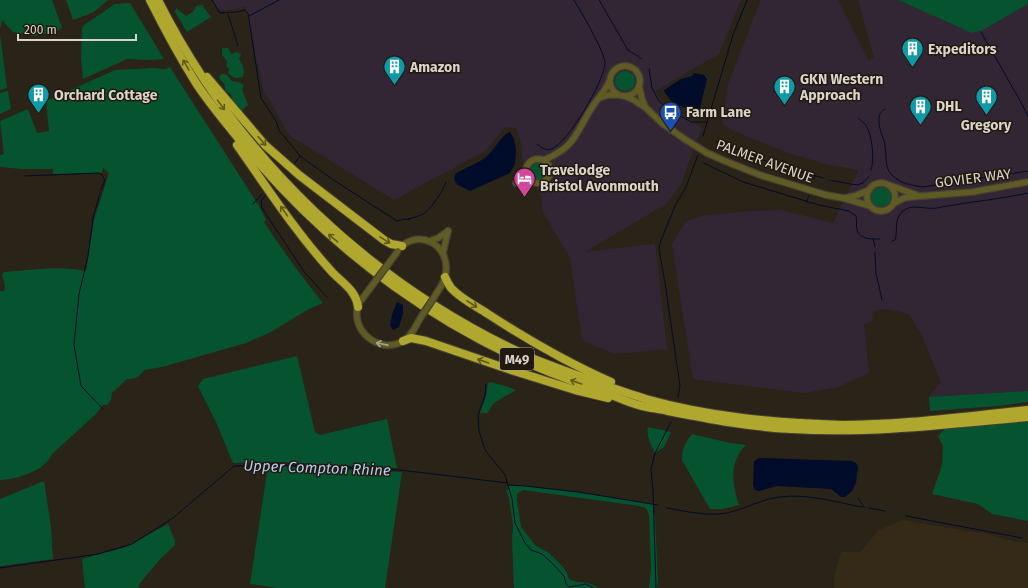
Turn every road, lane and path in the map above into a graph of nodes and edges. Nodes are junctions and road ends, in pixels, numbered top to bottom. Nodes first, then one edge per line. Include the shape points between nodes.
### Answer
1 (150, 0) edge
2 (158, 0) edge
3 (191, 58) junction
4 (609, 82) junction
5 (197, 84) junction
6 (639, 85) junction
7 (622, 96) junction
8 (599, 98) junction
9 (646, 108) junction
10 (560, 152) junction
11 (544, 160) junction
12 (550, 169) junction
13 (526, 172) junction
14 (532, 181) junction
15 (1028, 182) edge
16 (889, 185) junction
17 (869, 190) junction
18 (922, 196) junction
19 (843, 198) junction
20 (894, 203) junction
21 (870, 206) junction
22 (430, 241) junction
23 (400, 249) junction
24 (443, 253) junction
25 (445, 277) junction
26 (358, 307) junction
27 (403, 341) junction
28 (663, 404) junction
29 (641, 406) junction
30 (1028, 410) edge
31 (1028, 417) edge

5 -> 1 highway, M49
2 - 3 highway, M49
3 -> 23 highway, M49 via 265,144 384,240
3 -> 28 highway, M49 via 210,90 258,152 289,187 374,265 420,297 504,345 544,363
4 - 6 street via 614,70 625,65 638,73
4 - 7 street via 612,90
4 - 8 street
26 -> 5 highway, M49 via 354,294 297,230 207,103
29 -> 5 highway, M49 via 542,370 500,351 456,327 371,270 326,233 286,194 253,157
6 - 7 street via 634,93
6 - 9 street
7 - 8 street via 608,95
7 - 9 street, PALMER AVENUE
8 - 10 street via 574,139
9 - 19 street, PALMER AVENUE via 675,133 724,161 760,175
10 - 11 street
10 - 12 street
11 - 12 street
11 - 13 street via 531,161
12 - 14 street via 545,180 538,183
13 - 14 street
13 - 14 street via 516,183
15 - 18 street, GOVIER WAY via 972,192
16 - 17 street via 879,183
16 - 18 street, GOVIER WAY
16 - 20 street via 894,191
17 - 19 street, PALMER AVENUE
17 - 21 street via 867,198
18 - 20 street, GOVIER WAY via 904,198
19 - 21 street, PALMER AVENUE
20 - 21 street via 883,211
22 - 23 street via 415,240
22 - 24 street
22 - 24 street via 448,231
23 - 26 street, bridge
24 - 25 street via 447,266
25 - 27 street, bridge via 422,317
25 -> 28 highway, M49 via 451,288 462,297 536,344 577,367
27 -> 26 street via 383,345 367,337 359,325
29 -> 27 highway, M49 via 575,390 426,341 411,338
28 - 30 highway, M49 via 744,418 842,425
29 - 31 highway, M49 via 715,420 791,429 840,431 896,429

